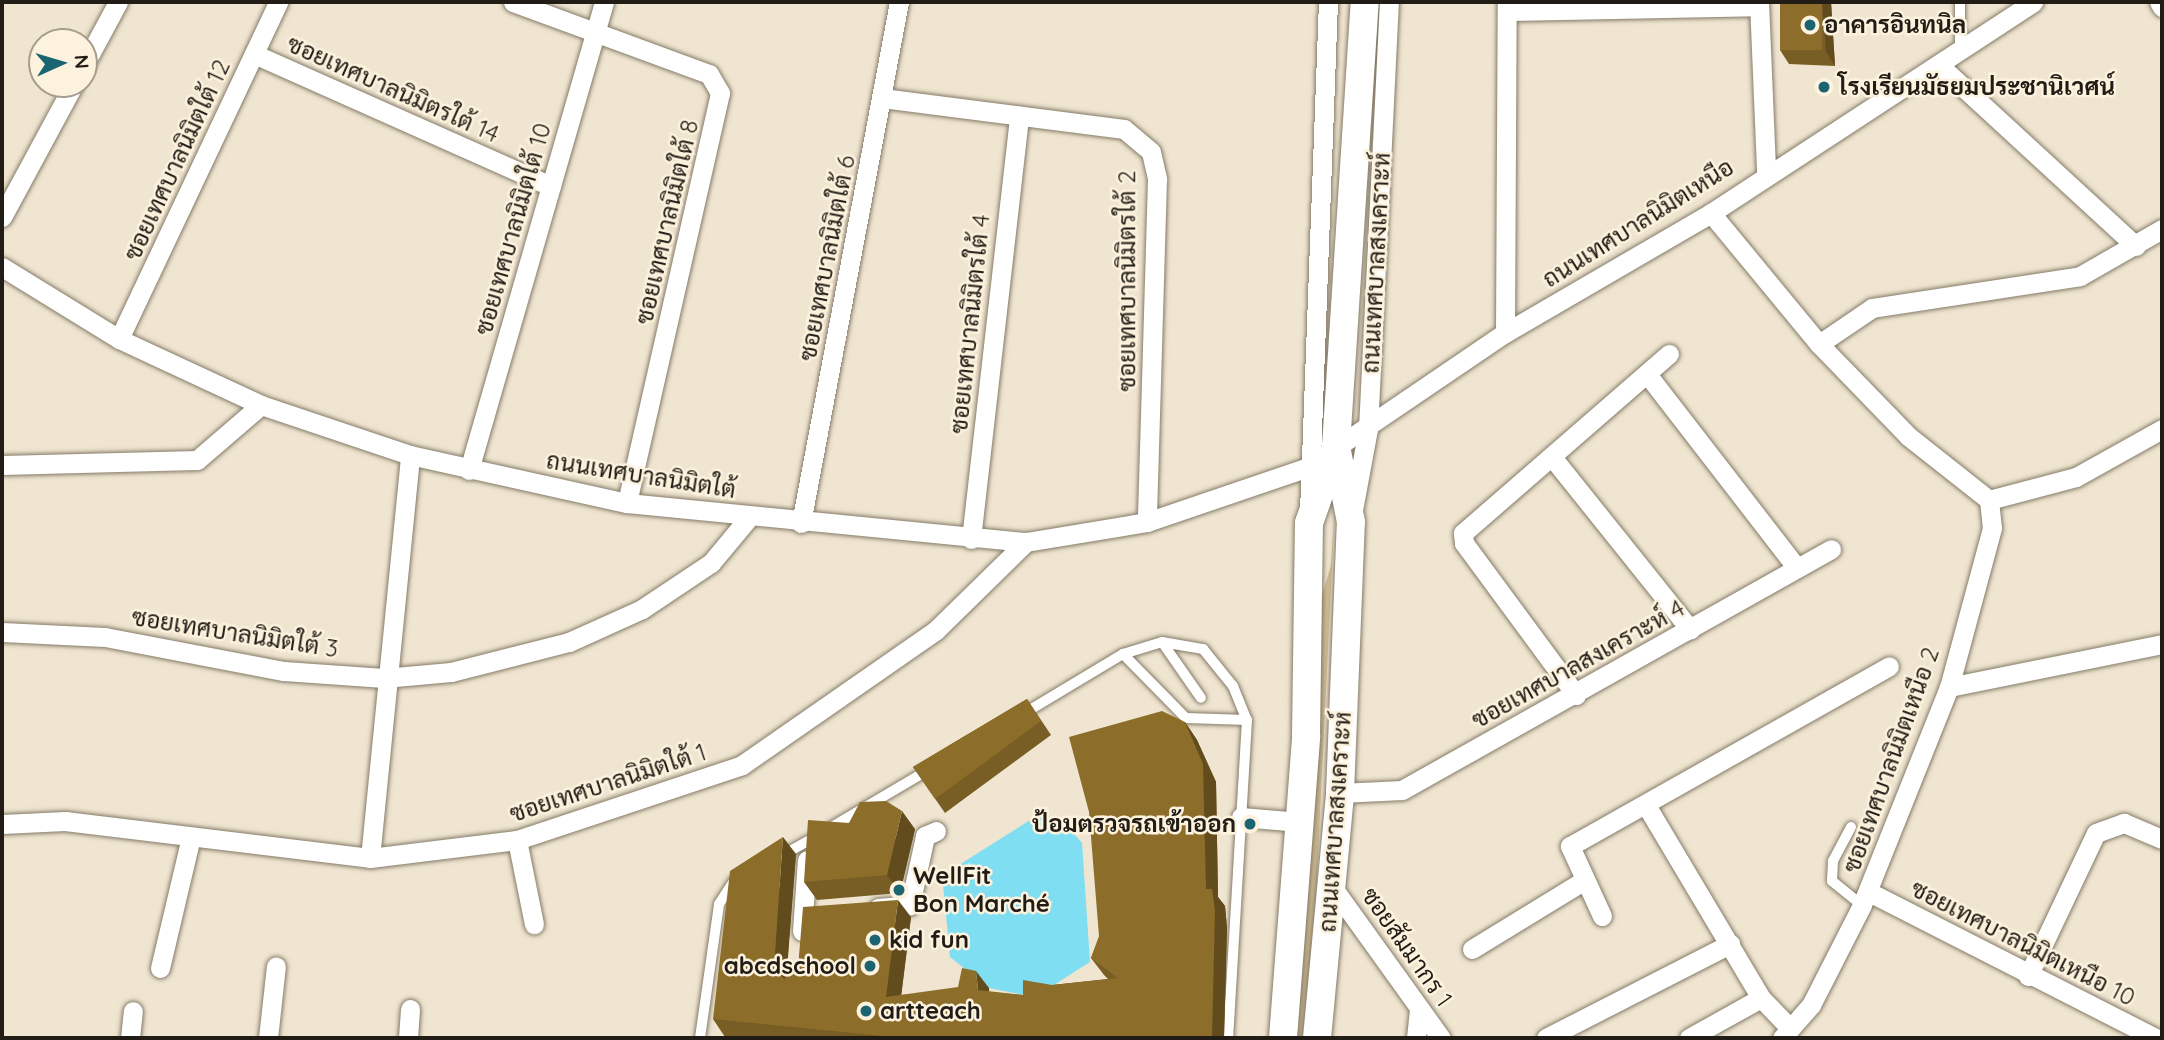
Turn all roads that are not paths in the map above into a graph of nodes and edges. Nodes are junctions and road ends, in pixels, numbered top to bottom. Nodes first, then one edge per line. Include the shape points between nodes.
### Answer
1 (118, 2) edge
2 (278, 2) edge
3 (513, 2) edge
4 (604, 2) edge
5 (899, 2) edge
6 (1328, 2) edge
7 (1366, 2) edge
8 (1389, 2) edge
9 (1960, 2) edge
10 (2033, 2) edge
11 (2159, 2) edge
12 (1759, 4) edge
13 (1507, 6) edge
14 (2162, 7) edge
15 (596, 32) junction
16 (98, 39) edge
17 (1961, 52) junction
18 (254, 54) junction
19 (1940, 66) junction
20 (66, 98) edge
21 (882, 98) junction
22 (1019, 116) junction
23 (1766, 172) junction
24 (551, 186) junction
25 (1711, 213) junction
26 (2, 217) edge
27 (2162, 229) edge
28 (2136, 246) junction
29 (2, 267) edge
30 (1505, 332) junction
31 (119, 339) junction
32 (1819, 344) junction
33 (1669, 354) dead end
34 (1647, 374) junction
35 (261, 405) junction
36 (1368, 429) junction
37 (2162, 429) edge
38 (1336, 446) junction
39 (410, 455) junction
40 (1552, 457) junction
41 (2, 465) edge
42 (1306, 468) junction
43 (469, 470) junction
44 (1990, 500) junction
45 (627, 503) junction
46 (750, 516) junction
47 (1147, 522) junction
48 (1351, 522) junction
49 (801, 523) junction
50 (1309, 523) junction
51 (971, 539) junction
52 (1026, 542) junction
53 (1831, 549) dead end
54 (1797, 568) junction
55 (1690, 629) junction
56 (2, 632) edge
57 (1162, 642) junction
58 (2162, 644) edge
59 (1123, 654) junction
60 (1889, 666) dead end
61 (384, 678) junction
62 (1949, 687) junction
63 (1576, 695) junction
64 (1201, 698) dead end
65 (1247, 720) junction
66 (1006, 723) edge
67 (937, 765) edge
68 (1340, 793) junction
69 (1646, 805) junction
70 (1241, 817) junction
71 (1300, 822) junction
72 (2, 824) edge
73 (1851, 827) dead end
74 (936, 831) dead end
75 (191, 837) junction
76 (2162, 839) edge
77 (517, 840) junction
78 (809, 841) junction
79 (370, 858) junction
80 (764, 865) edge
81 (742, 877) edge
82 (1583, 881) junction
83 (1331, 885) junction
84 (1865, 898) junction
85 (854, 912) edge
86 (1602, 916) dead end
87 (534, 924) dead end
88 (1730, 944) junction
89 (801, 948) edge
90 (1472, 949) dead end
91 (276, 966) dead end
92 (160, 968) dead end
93 (2028, 976) junction
94 (1761, 998) junction
95 (1419, 1008) junction
96 (410, 1009) dead end
97 (133, 1011) dead end
98 (1784, 1032) edge
99 (130, 1038) edge
100 (268, 1038) edge
101 (408, 1038) edge
102 (700, 1038) edge
103 (1228, 1038) edge
104 (1283, 1038) edge
105 (1317, 1038) edge
106 (1416, 1038) edge
107 (1441, 1038) edge
108 (1546, 1038) edge
109 (1689, 1038) edge
110 (2156, 1038) edge

1 - 16 street
2 - 18 street, ซอยเทศบาลนิมิตใต้ 12
3 - 15 street, ซอยเทศบาลนิมิตใต้ 8
4 - 15 street, ซอยเทศบาลนิมิตใต้ 10
5 - 21 street, ซอยเทศบาลนิมิตใต้ 6
6 - 42 street, ถนนเทศบาลสงเคราะห์
7 - 38 street, ถนนเทศบาลสงเคราะห์
8 - 36 street, ถนนเทศบาลสงเคราะห์
9 - 17 lane
10 - 17 street, ถนนเทศบาลนิมิตเหนือ
11 - 14 street
12 - 13 street
12 - 23 street
13 - 30 street
15 - 24 street, ซอยเทศบาลนิมิตใต้ 10
15 - 45 street, ซอยเทศบาลนิมิตใต้ 8 via 709,74 720,93
17 - 19 street, ถนนเทศบาลนิมิตเหนือ
18 - 24 street, ซอยเทศบาลนิมิตรใต้ 14
18 - 31 street, ซอยเทศบาลนิมิตใต้ 12
19 - 23 street, ถนนเทศบาลนิมิตเหนือ
19 - 28 street
20 - 26 street
21 - 22 street, ซอยเทศบาลนิมิตรใต้ 2
21 - 49 street, ซอยเทศบาลนิมิตใต้ 6
22 - 47 street, ซอยเทศบาลนิมิตรใต้ 2 via 1125,129 1151,152 1157,180
22 - 51 street, ซอยเทศบาลนิมิตรใต้ 4
23 - 25 street, ถนนเทศบาลนิมิตเหนือ
24 - 43 street, ซอยเทศบาลนิมิตใต้ 10
25 - 30 street, ถนนเทศบาลนิมิตเหนือ
25 - 32 street
27 - 28 street
28 - 32 street via 2101,268 2050,283 1872,308
29 - 31 street, ถนนเทศบาลนิมิตใต้
30 - 36 street, ถนนเทศบาลนิมิตเหนือ
31 - 35 street, ถนนเทศบาลนิมิตใต้
32 - 44 street via 1908,436
33 - 34 street
34 - 40 street
34 - 54 street
35 - 39 street, ถนนเทศบาลนิมิตใต้
35 - 41 street via 197,460
36 - 38 street, ถนนเทศบาลนิมิตเหนือ
36 - 48 street, ถนนเทศบาลสงเคราะห์
37 - 44 street via 2076,477
38 - 42 street, ถนนเทศบาลนิมิตเหนือ
38 - 48 street, ถนนเทศบาลสงเคราะห์
38 - 50 street, ถนนเทศบาลสงเคราะห์
39 - 43 street, ถนนเทศบาลนิมิตใต้
39 - 61 street
40 - 55 street
40 - 63 street via 1463,537
42 - 47 street, ถนนเทศบาลนิมิตใต้
42 - 50 street, ถนนเทศบาลสงเคราะห์
43 - 45 street, ถนนเทศบาลนิมิตใต้
44 - 62 street, ซอยเทศบาลนิมิตเหนือ 2 via 1992,528
45 - 46 street, ถนนเทศบาลนิมิตใต้
46 - 49 street, ถนนเทศบาลนิมิตใต้
46 - 61 street, ซอยเทศบาลนิมิตใต้ 3 via 711,563 642,609 582,637 451,672
47 - 52 street, ถนนเทศบาลนิมิตใต้
48 - 68 street, ถนนเทศบาลสงเคราะห์
49 - 51 street, ถนนเทศบาลนิมิตใต้
50 - 71 street, ถนนเทศบาลสงเคราะห์
51 - 52 street, ถนนเทศบาลนิมิตใต้
52 - 77 street, ซอยเทศบาลนิมิตใต้ 1 via 936,630 742,765
53 - 54 street, ซอยเทศบาลสงเคราะห์ 4
54 - 55 street, ซอยเทศบาลสงเคราะห์ 4
55 - 63 street, ซอยเทศบาลสงเคราะห์ 4
56 - 61 street, ซอยเทศบาลนิมิตใต้ 3 via 106,637 284,671
57 - 59 lane
57 - 64 lane
57 - 65 lane via 1188,642 1216,660
58 - 62 street
59 - 65 lane via 1186,718
59 - 66 lane
60 - 69 street
61 - 79 street
62 - 84 street, ซอยเทศบาลนิมิตเหนือ 2
63 - 68 street, ซอยเทศบาลสงเคราะห์ 4 via 1402,790
65 - 70 lane
67 - 78 lane
68 - 83 street, ถนนเทศบาลสงเคราะห์
69 - 82 street via 1570,846
69 - 88 street
70 - 71 street
70 - 103 lane
71 - 104 street, ถนนเทศบาลสงเคราะห์
72 - 75 street, ซอยเทศบาลนิมิตใต้ 1 via 65,821
73 - 84 lane via 1833,861 1832,881
74 - 85 street via 925,836 910,905
75 - 79 street, ซอยเทศบาลนิมิตใต้ 1
75 - 92 street
76 - 93 street via 2124,823 2096,833
77 - 79 street, ซอยเทศบาลนิมิตใต้ 1
77 - 87 street
78 - 80 lane
78 - 89 street via 813,914
81 - 102 lane via 719,904
82 - 86 street
82 - 90 street
83 - 95 street, ซอยสัมมากร 1
83 - 105 street, ถนนเทศบาลสงเคราะห์
84 - 93 street, ซอยเทศบาลนิมิตเหนือ 10
84 - 98 street, ซอยเทศบาลนิมิตเหนือ 2 via 1811,1005
88 - 94 street
88 - 108 street
91 - 100 street
93 - 110 street, ซอยเทศบาลนิมิตเหนือ 10
94 - 98 street
94 - 109 street
95 - 106 street
95 - 107 street, ซอยสัมมากร 1
96 - 101 street
97 - 99 street

